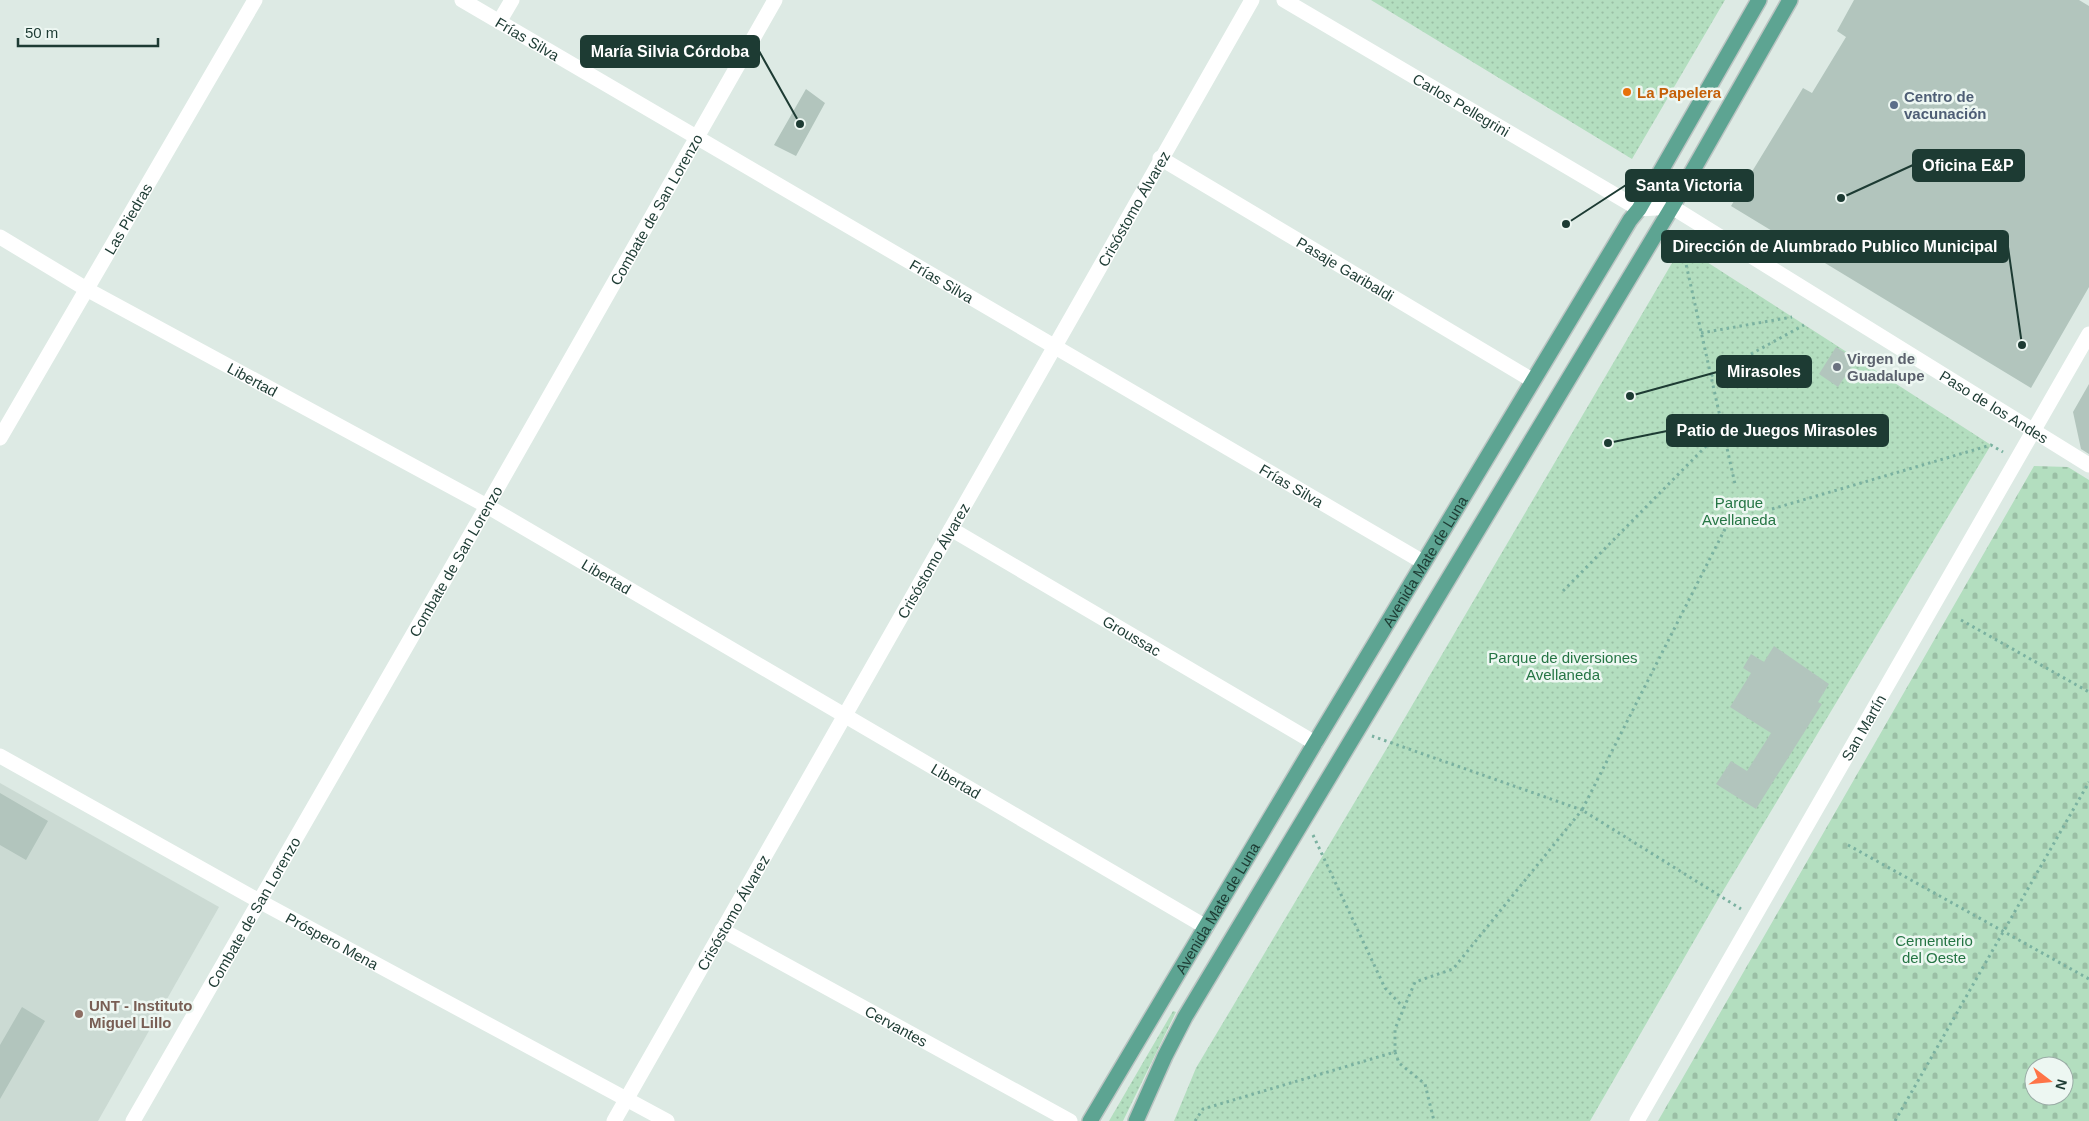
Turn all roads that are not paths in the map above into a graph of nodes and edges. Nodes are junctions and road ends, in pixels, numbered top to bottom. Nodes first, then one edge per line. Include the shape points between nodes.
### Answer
1 (255, 0) edge
2 (462, 0) edge
3 (512, 0) edge
4 (775, 0) edge
5 (1252, 0) edge
6 (1284, 0) edge
7 (1759, 0) edge
8 (1790, 0) edge
9 (499, 22) junction
10 (697, 138) junction
11 (1160, 158) junction
12 (1672, 207) junction
13 (1639, 209) junction
14 (0, 237) edge
15 (88, 290) junction
16 (2089, 334) edge
17 (1053, 347) junction
18 (1532, 380) junction
19 (2032, 431) junction
20 (0, 438) edge
21 (2089, 465) edge
22 (487, 506) junction
23 (951, 529) junction
24 (1423, 562) junction
25 (846, 716) junction
26 (1315, 742) junction
27 (0, 756) edge
28 (259, 901) junction
29 (1206, 927) junction
30 (722, 930) junction
31 (626, 1100) junction
32 (133, 1121) edge
33 (614, 1121) edge
34 (667, 1121) edge
35 (1070, 1121) edge
36 (1090, 1121) edge
37 (1136, 1121) edge
38 (1636, 1121) edge

1 - 15 street, Las Piedras
2 - 9 street, Frías Silva
3 - 9 street
4 - 10 street, Combate de San Lorenzo
5 - 11 street, Crisóstomo Álvarez
6 - 13 street, Carlos Pellegrini
7 - 13 main road, Avenida Mate de Luna
8 - 12 main road, Avenida Mate de Luna
9 - 10 street, Frías Silva
10 - 17 street, Frías Silva
10 - 22 street, Combate de San Lorenzo
11 - 17 street, Crisóstomo Álvarez
11 - 18 street, Pasaje Garibaldi
12 - 13 street
12 - 19 street, Paso de los Andes
12 - 37 main road, Avenida Mate de Luna via 1185,1017
13 - 18 main road, Avenida Mate de Luna
14 - 15 street, Libertad
15 - 20 street, Las Piedras
15 - 22 street, Libertad
16 - 19 street, San Martín
17 - 23 street, Crisóstomo Álvarez
17 - 24 street, Frías Silva
18 - 24 main road, Avenida Mate de Luna
19 - 21 street, Paso de los Andes
19 - 38 street, San Martín
22 - 25 street, Libertad
22 - 28 street, Combate de San Lorenzo
23 - 25 street, Crisóstomo Álvarez
23 - 26 street, Groussac
24 - 26 main road, Avenida Mate de Luna
25 - 29 street, Libertad
25 - 30 street, Crisóstomo Álvarez
26 - 29 main road, Avenida Mate de Luna
27 - 28 street, Próspero Mena
28 - 31 street, Próspero Mena
28 - 32 street, Combate de San Lorenzo
29 - 36 main road, Avenida Mate de Luna
30 - 31 street, Crisóstomo Álvarez
30 - 35 street, Cervantes
31 - 33 street, Crisóstomo Álvarez
31 - 34 street, Próspero Mena

